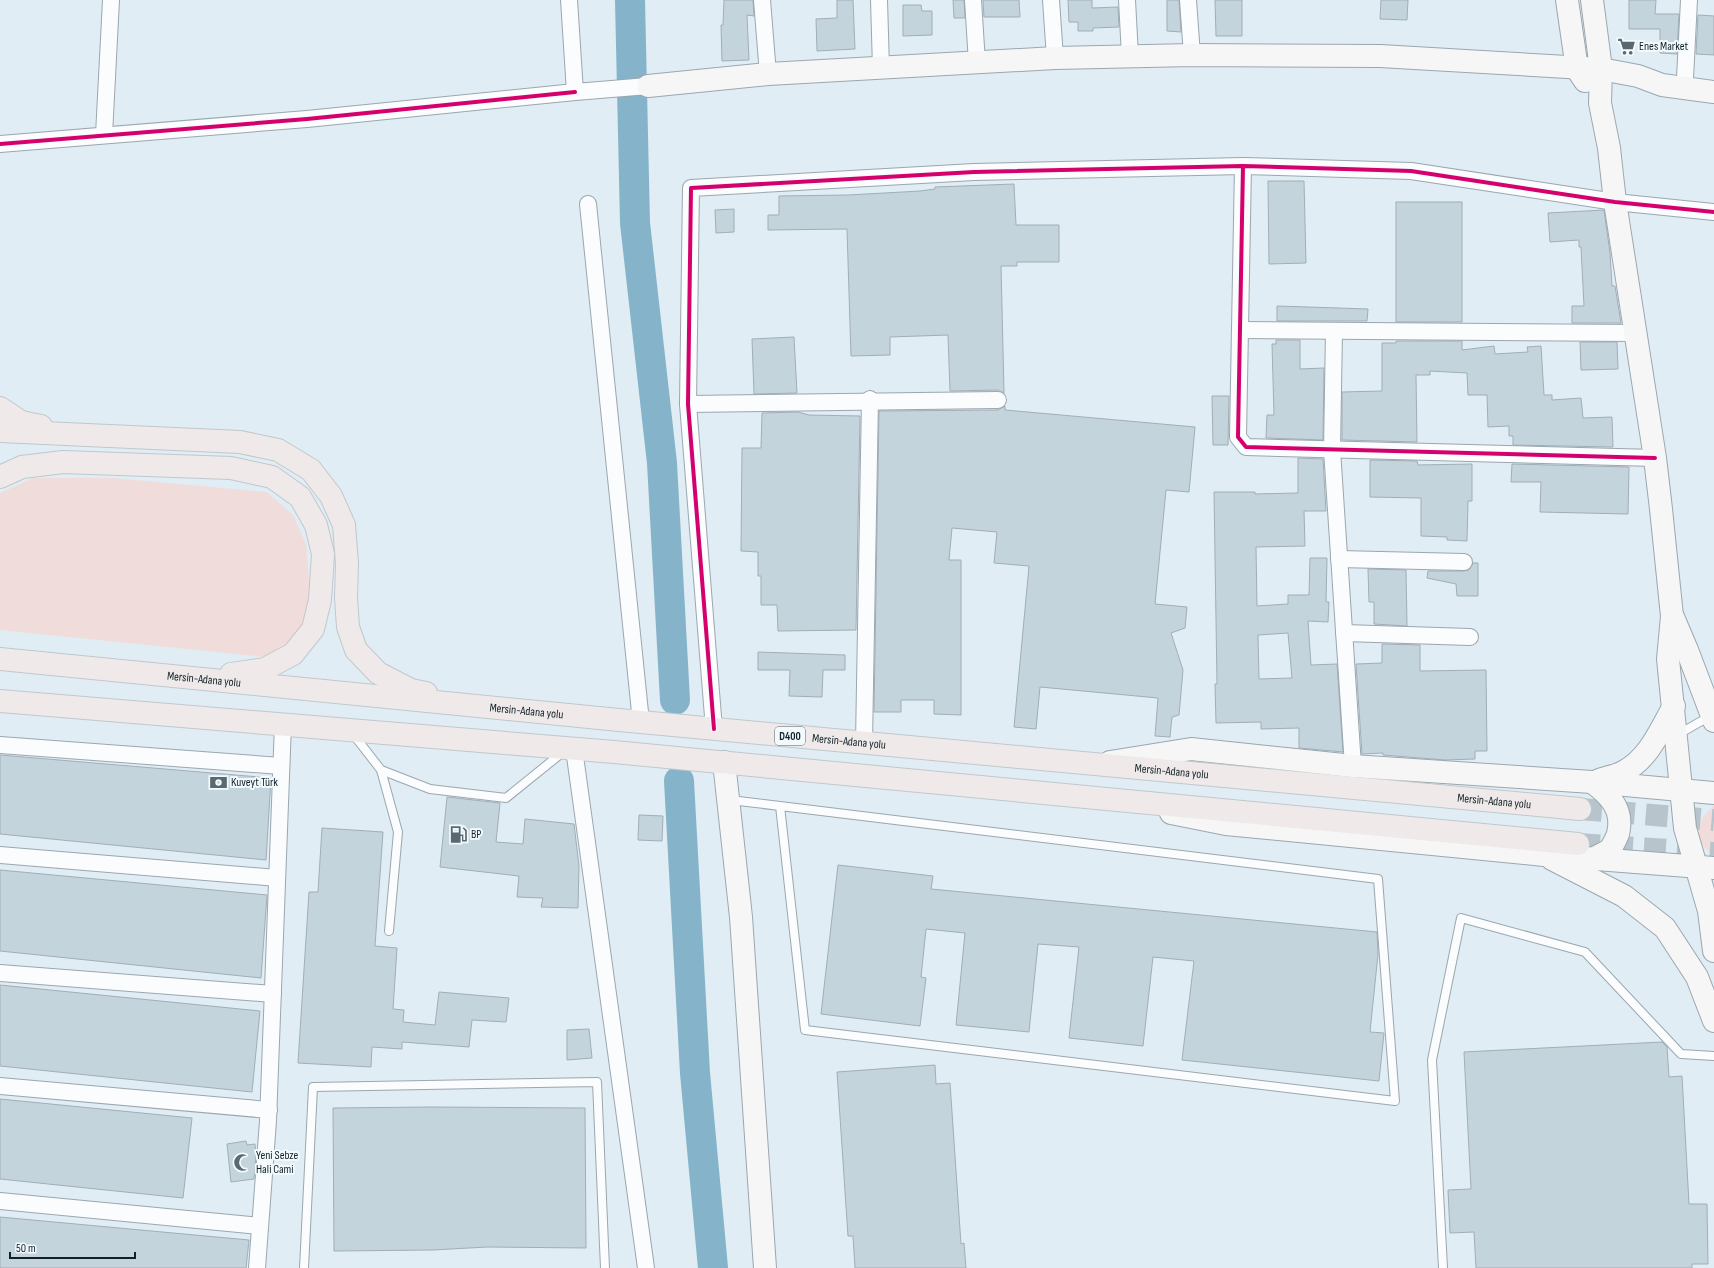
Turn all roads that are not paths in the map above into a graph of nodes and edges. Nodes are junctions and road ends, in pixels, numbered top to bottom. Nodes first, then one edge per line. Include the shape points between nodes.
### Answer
1 (112, 0) edge
2 (569, 0) edge
3 (762, 0) edge
4 (879, 0) edge
5 (973, 0) edge
6 (1051, 0) edge
7 (1127, 0) edge
8 (1188, 0) edge
9 (1567, 0) edge
10 (1592, 0) edge
11 (1690, 0) edge
12 (1192, 55) junction
13 (1130, 56) junction
14 (1055, 58) junction
15 (976, 63) junction
16 (881, 68) junction
17 (1577, 69) junction
18 (1601, 69) junction
19 (768, 74) junction
20 (1638, 76) junction
21 (1685, 78) junction
22 (1714, 82) edge
23 (648, 86) joint
24 (575, 92) junction
25 (1714, 92) edge
26 (1600, 103) junction
27 (104, 135) junction
28 (0, 144) edge
29 (1243, 166) junction
30 (1616, 202) junction
31 (588, 204) dead end
32 (1714, 212) edge
33 (1240, 330) junction
34 (1334, 331) junction
35 (1636, 333) junction
36 (870, 400) junction
37 (998, 400) dead end
38 (688, 404) junction
39 (0, 408) edge
40 (0, 431) edge
41 (86, 435) junction
42 (1332, 450) junction
43 (1655, 458) junction
44 (0, 477) edge
45 (1339, 559) junction
46 (1464, 562) dead end
47 (1672, 616) junction
48 (1344, 633) junction
49 (1470, 637) dead end
50 (0, 659) edge
51 (0, 701) edge
52 (1674, 706) junction
53 (1713, 717) edge
54 (619, 720) junction
55 (642, 722) junction
56 (283, 724) junction
57 (714, 729) junction
58 (350, 730) junction
59 (864, 742) junction
60 (1664, 742) junction
61 (0, 745) edge
62 (570, 748) junction
63 (724, 762) junction
64 (1093, 764) junction
65 (281, 766) junction
66 (1353, 766) junction
67 (381, 770) junction
68 (1592, 782) junction
69 (1681, 790) junction
70 (1714, 793) edge
71 (1090, 797) junction
72 (728, 799) junction
73 (780, 806) junction
74 (1580, 809) tunnel mouth
75 (1578, 844) tunnel mouth
76 (0, 855) edge
77 (1544, 855) junction
78 (1595, 858) junction
79 (1705, 867) edge
80 (277, 878) junction
81 (389, 931) dead end
82 (1714, 951) edge
83 (0, 973) edge
84 (273, 994) junction
85 (1714, 1021) edge
86 (1714, 1056) edge
87 (0, 1086) edge
88 (269, 1110) junction
89 (0, 1201) edge
90 (260, 1226) junction
91 (257, 1268) edge
92 (304, 1268) edge
93 (605, 1268) edge
94 (646, 1268) edge
95 (764, 1268) edge
96 (1443, 1268) edge

1 - 27 street
2 - 24 street
3 - 19 street
4 - 16 street
5 - 15 street
6 - 14 street
7 - 13 street
8 - 12 street
9 - 17 main road
10 - 18 main road
11 - 21 street
12 - 13 main road
12 - 17 main road via 1380,56
13 - 14 main road
14 - 15 main road
15 - 16 main road
16 - 19 main road
17 - 18 main road
17 - 26 main road
18 - 20 main road
18 - 26 main road
19 - 23 main road
20 - 21 main road
20 - 25 main road via 1662,85
21 - 22 main road
23 - 24 street
24 - 27 street via 307,119
26 - 30 main road
27 - 28 street
29 - 30 street via 1411,171
29 - 33 street
29 - 38 street via 974,172 691,188
30 - 32 street
30 - 35 main road
31 - 55 street
33 - 34 street
33 - 42 street via 1238,437 1246,447
34 - 35 street
34 - 42 street
35 - 43 main road
36 - 37 street
36 - 38 street
36 - 59 street
38 - 57 street
39 - 41 highway via 21,422
40 - 41 highway
41 - 54 highway via 240,442 278,450 311,470 331,496 344,525 348,627 356,650 378,673 411,690 469,701
42 - 43 street
42 - 45 street
43 - 47 main road
44 - 50 highway via 22,467 63,462 231,468 272,477 300,497 316,525 323,554 320,600 313,629 293,654 265,668 233,675
45 - 46 street
45 - 48 street
47 - 52 main road via 1668,659
47 - 53 main road
48 - 49 street
48 - 66 street
50 - 54 highway, Mersin-Adana yolu / D400
51 - 56 highway
52 - 60 main road
52 - 60 main road
53 - 60 lane
54 - 55 highway, Mersin-Adana yolu / D400
55 - 57 highway, Mersin-Adana yolu / D400
56 - 58 highway
56 - 65 street
57 - 59 highway, Mersin-Adana yolu / D400
58 - 62 highway
58 - 67 lane
59 - 64 highway, Mersin-Adana yolu / D400
60 - 68 main road via 1624,772
60 - 69 main road
61 - 65 street
62 - 63 highway
62 - 67 lane via 506,798 430,789
62 - 94 street
63 - 71 highway
63 - 72 main road
64 - 66 main road via 1191,749
64 - 74 highway, Mersin-Adana yolu / D400
65 - 80 street
66 - 68 main road
67 - 81 lane via 398,832
68 - 69 main road
68 - 78 main road via 1606,792 1614,802 1619,813 1620,826 1610,849
69 - 70 main road
69 - 79 main road via 1685,828
71 - 75 highway
71 - 77 main road via 1226,824
72 - 73 lane
72 - 95 main road via 741,917
73 - 73 lane via 804,1030 1395,1101 1378,879
76 - 80 street
77 - 78 main road
77 - 85 main road via 1624,896 1664,928 1697,977
78 - 79 main road
79 - 82 main road
80 - 84 street
83 - 84 street
84 - 88 street
86 - 96 lane via 1680,1054 1585,952 1461,918 1432,1060
87 - 88 street
88 - 90 street
89 - 90 street
90 - 91 street
92 - 93 lane via 313,1087 597,1082

